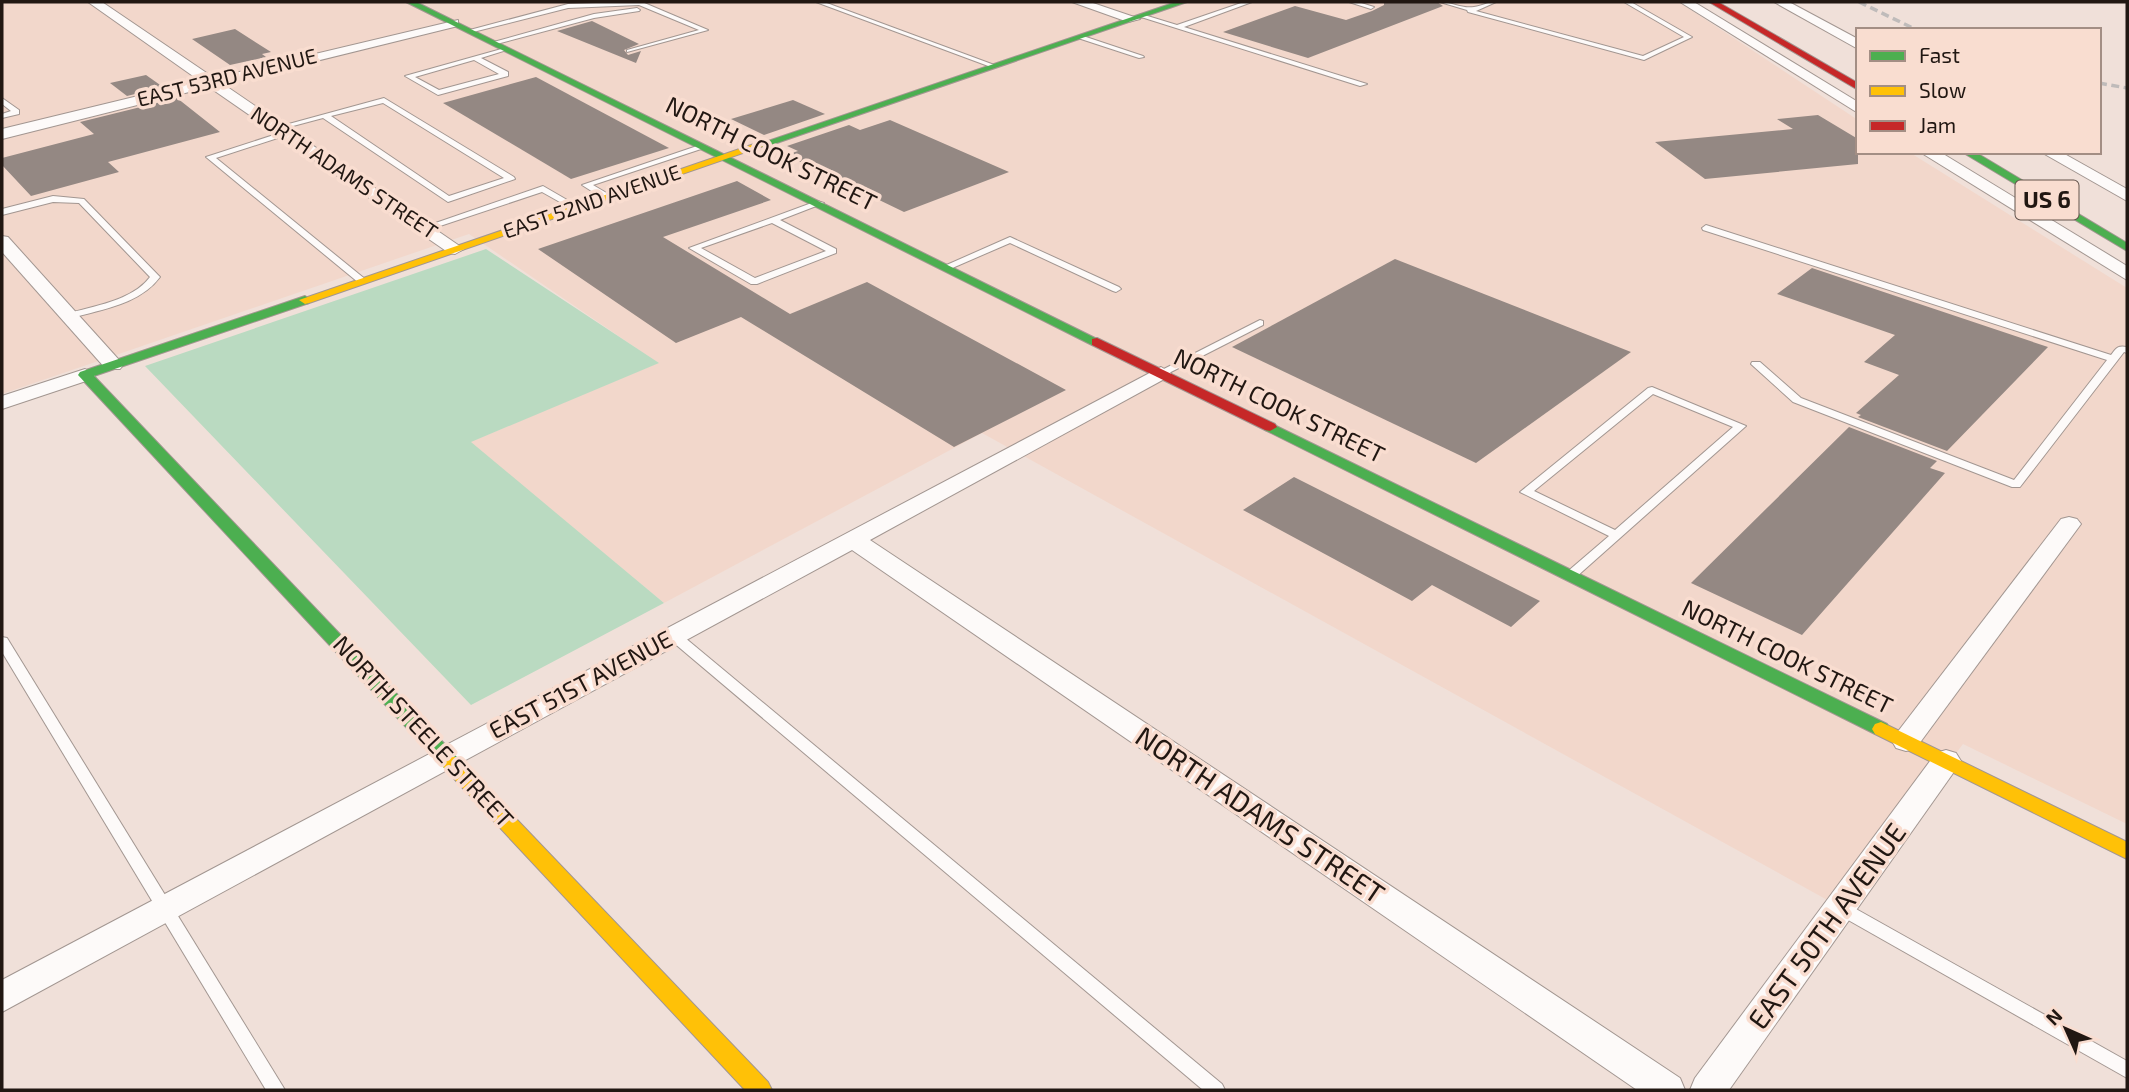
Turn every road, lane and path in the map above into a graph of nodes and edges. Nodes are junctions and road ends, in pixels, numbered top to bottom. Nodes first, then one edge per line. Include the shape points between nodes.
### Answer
1 (94, 2) edge
2 (410, 2) edge
3 (824, 2) edge
4 (1079, 2) edge
5 (1183, 2) edge
6 (1249, 2) edge
7 (1352, 2) edge
8 (1443, 2) edge
9 (1493, 2) edge
10 (1627, 2) edge
11 (1686, 2) edge
12 (1713, 2) edge
13 (1740, 2) edge
14 (1780, 2) edge
15 (564, 4) edge
16 (1371, 7) dead end
17 (651, 8) junction
18 (1473, 10) junction
19 (1137, 17) junction
20 (453, 23) junction
21 (1177, 27) junction
22 (469, 31) junction
23 (1080, 37) junction
24 (1856, 44) edge
25 (500, 46) junction
26 (629, 51) dead end
27 (1141, 57) dead end
28 (475, 58) junction
29 (993, 66) junction
30 (1856, 71) edge
31 (211, 82) junction
32 (1363, 85) dead end
33 (1856, 86) edge
34 (2, 100) edge
35 (1856, 107) edge
36 (2, 116) edge
37 (325, 116) junction
38 (282, 131) junction
39 (2, 134) edge
40 (704, 147) junction
41 (1931, 154) edge
42 (1970, 154) edge
43 (1998, 154) edge
44 (2053, 154) edge
45 (210, 157) joint
46 (725, 157) junction
47 (2127, 196) edge
48 (607, 197) junction
49 (820, 203) junction
50 (577, 208) junction
51 (2, 212) edge
52 (773, 220) junction
53 (425, 228) junction
54 (1706, 229) dead end
55 (2127, 230) edge
56 (2, 242) edge
57 (2127, 248) edge
58 (456, 249) junction
59 (947, 267) junction
60 (2127, 274) edge
61 (362, 281) junction
62 (1116, 289) dead end
63 (69, 316) junction
64 (1260, 323) dead end
65 (2127, 350) edge
66 (2113, 359) junction
67 (1756, 364) dead end
68 (113, 365) junction
69 (1161, 373) junction
70 (85, 375) junction
71 (2, 403) edge
72 (2069, 524) dead end
73 (1618, 536) junction
74 (852, 539) junction
75 (1571, 575) junction
76 (673, 635) junction
77 (2, 641) edge
78 (1906, 741) junction
79 (447, 756) junction
80 (1946, 761) junction
81 (2127, 851) edge
82 (1840, 907) junction
83 (164, 909) junction
84 (2, 996) edge
85 (2127, 1070) edge
86 (276, 1090) edge
87 (760, 1090) edge
88 (1216, 1090) edge
89 (1668, 1090) edge
90 (1708, 1090) edge

1 - 31 street, NORTH ADAMS STREET
2 - 20 main road, NORTH COOK STREET
3 - 29 lane
4 - 19 street
5 - 19 main road, EAST 52ND AVENUE
6 - 21 lane
7 - 16 lane
8 - 18 lane
9 - 18 lane
10 - 18 lane via 1689,37 1644,58
11 - 35 street
12 - 33 main road
13 - 30 main road
14 - 24 street
15 - 17 lane via 640,3
15 - 22 lane
17 - 25 lane via 594,16
17 - 26 lane via 705,30
19 - 21 lane
19 - 23 main road, EAST 52ND AVENUE
20 - 22 main road, NORTH COOK STREET
20 - 31 street, EAST 53RD AVENUE
21 - 32 lane
22 - 25 main road, NORTH COOK STREET
23 - 27 lane
23 - 29 main road, EAST 52ND AVENUE
25 - 28 lane
25 - 40 main road, NORTH COOK STREET
28 - 28 lane via 422,72 409,76 438,93 505,74
29 - 46 main road, EAST 52ND AVENUE
31 - 38 street, NORTH ADAMS STREET
31 - 39 street, EAST 53RD AVENUE
34 - 36 lane via 16,112
37 - 37 lane via 384,100 510,179 448,198
37 - 38 lane
38 - 45 lane
38 - 53 street, NORTH ADAMS STREET
40 - 46 main road, NORTH COOK STREET
40 - 48 lane via 586,185
41 - 60 street
42 - 57 main road, US 6
43 - 55 main road, US 6
44 - 47 street
45 - 61 lane
46 - 48 main road, EAST 52ND AVENUE
46 - 49 main road, NORTH COOK STREET
48 - 50 main road, EAST 52ND AVENUE
49 - 52 lane
49 - 59 main road, NORTH COOK STREET
50 - 53 lane via 543,189
50 - 58 main road, EAST 52ND AVENUE
51 - 63 lane via 53,199 80,201 155,277 152,284 127,298
52 - 52 lane via 760,225 694,248 754,282 832,251
53 - 58 street, NORTH ADAMS STREET
54 - 66 lane
56 - 63 street
58 - 61 main road, EAST 52ND AVENUE
59 - 62 lane via 1010,240
59 - 69 main road, NORTH COOK STREET
61 - 68 main road, EAST 52ND AVENUE
63 - 68 street
64 - 69 lane
65 - 66 lane via 2121,349
66 - 67 lane via 2016,485 1797,400
68 - 70 main road, EAST 52ND AVENUE
69 - 74 street, EAST 51ST AVENUE
69 - 75 main road, NORTH COOK STREET
70 - 71 street, EAST 52ND AVENUE
70 - 79 main road, NORTH STEELE STREET
72 - 78 street
73 - 73 lane via 1679,481 1741,426 1652,390 1526,492
73 - 75 lane
74 - 76 street, EAST 51ST AVENUE
74 - 89 street, NORTH ADAMS STREET
75 - 78 main road, NORTH COOK STREET
76 - 79 street, EAST 51ST AVENUE
76 - 88 lane
77 - 83 lane
78 - 80 main road, NORTH COOK STREET
79 - 83 street, EAST 51ST AVENUE
79 - 87 main road, NORTH STEELE STREET
80 - 81 main road, NORTH COOK STREET
80 - 82 street, EAST 50TH AVENUE
82 - 85 lane
82 - 90 street, EAST 50TH AVENUE
83 - 84 street, EAST 51ST AVENUE
83 - 86 lane

